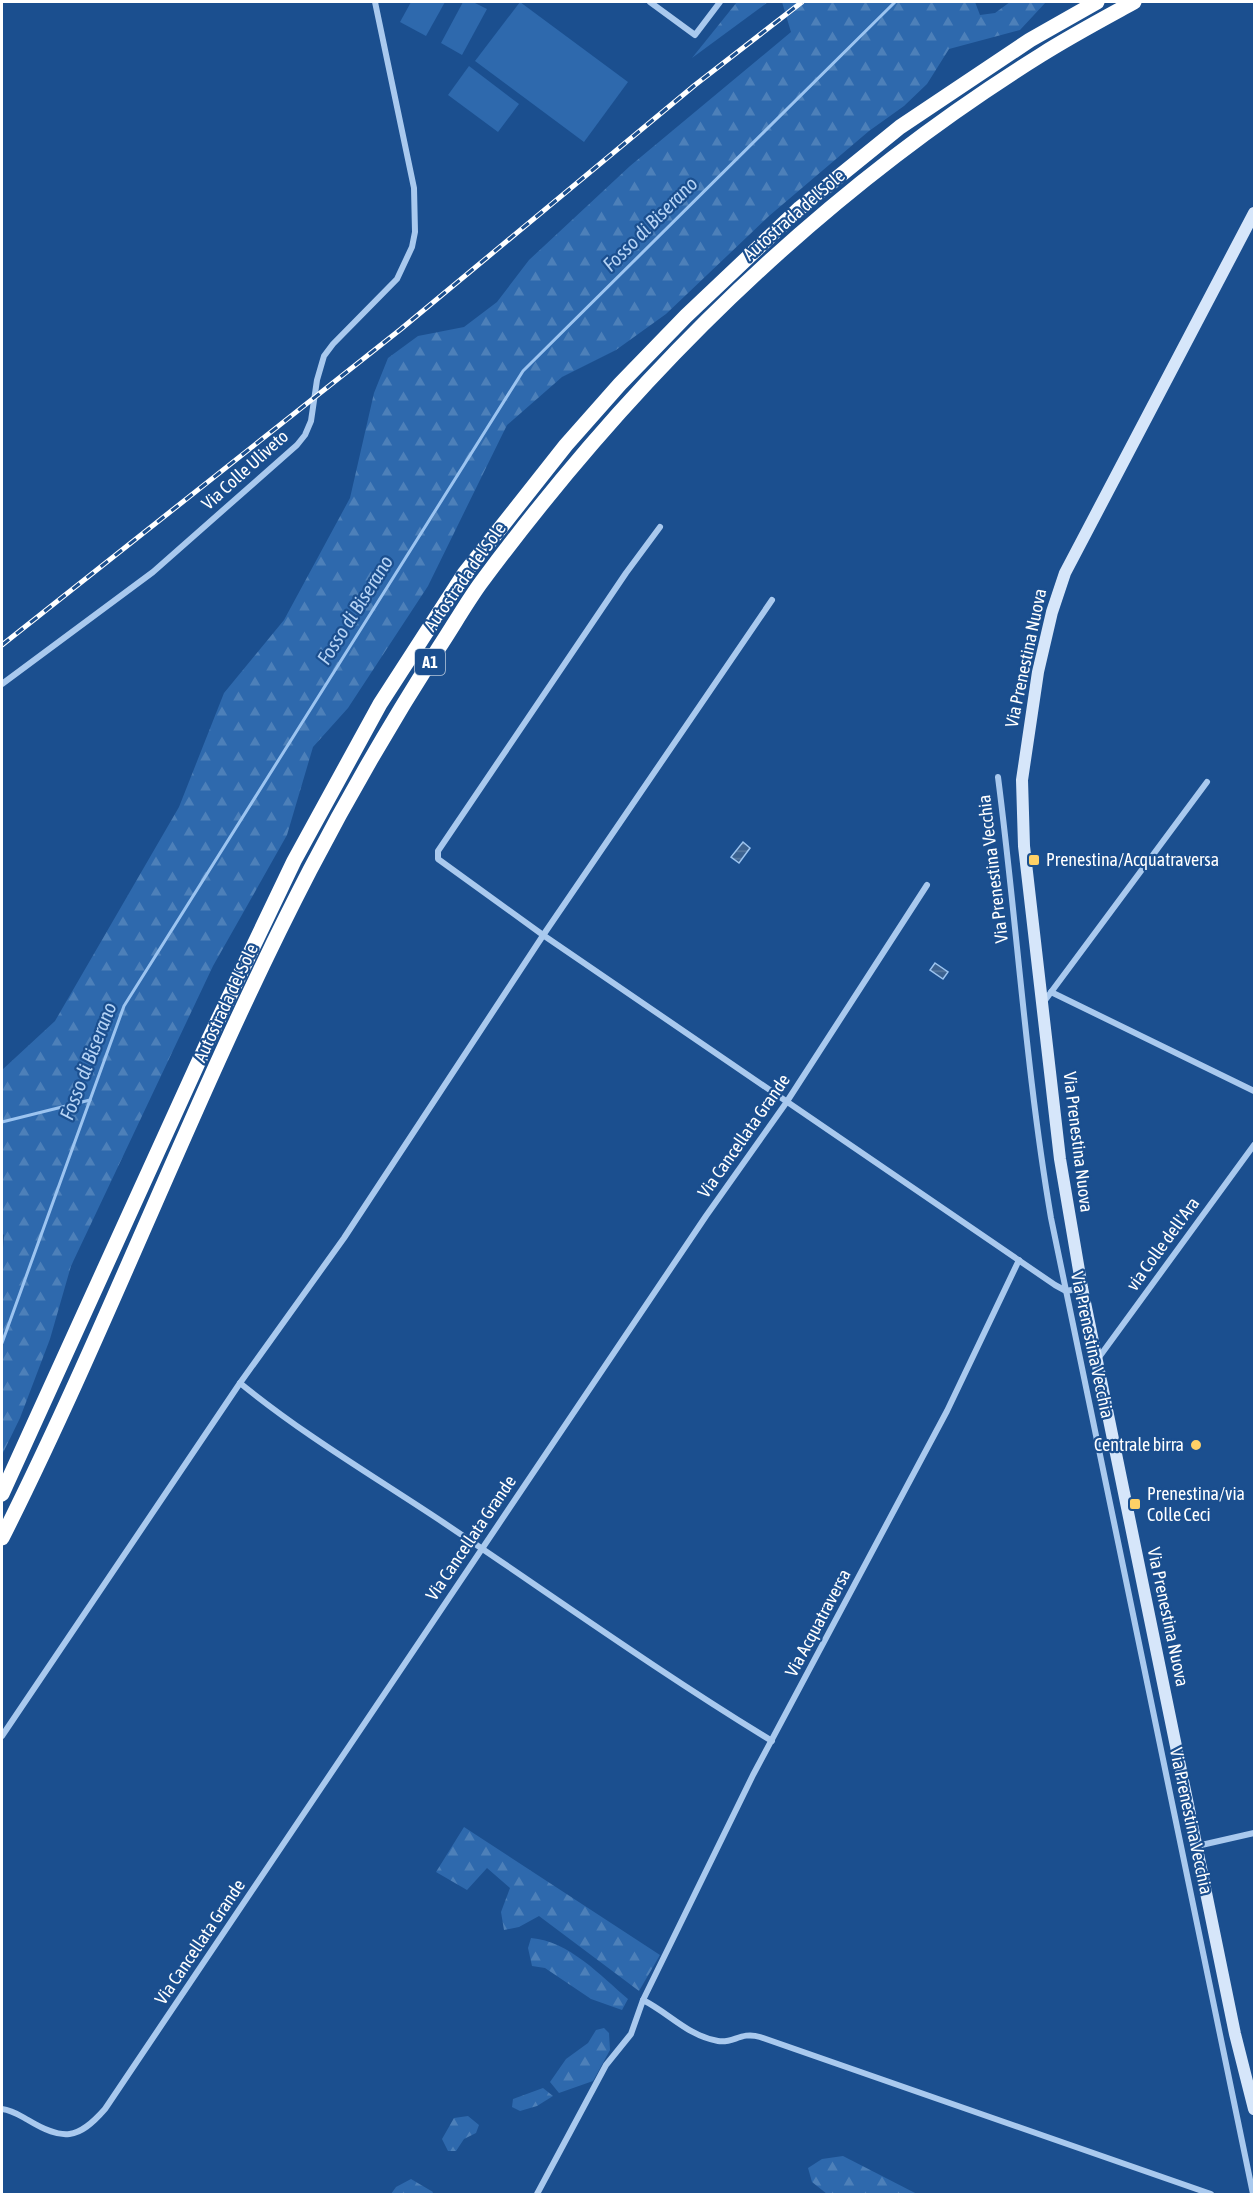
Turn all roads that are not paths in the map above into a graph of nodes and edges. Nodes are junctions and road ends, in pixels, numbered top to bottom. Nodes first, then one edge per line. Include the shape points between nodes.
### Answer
1 (375, 2) edge
2 (650, 2) edge
3 (720, 2) edge
4 (1097, 2) edge
5 (1134, 2) edge
6 (1254, 213) edge
7 (660, 527) dead end
8 (772, 600) dead end
9 (2, 684) edge
10 (998, 777) dead end
11 (1207, 782) dead end
12 (927, 885) dead end
13 (543, 935) junction
14 (1051, 992) junction
15 (1042, 1003) junction
16 (1254, 1090) edge
17 (786, 1103) junction
18 (1254, 1145) edge
19 (1018, 1260) junction
20 (1082, 1288) junction
21 (1066, 1291) junction
22 (1097, 1361) junction
23 (240, 1383) junction
24 (2, 1494) edge
25 (2, 1538) edge
26 (482, 1548) junction
27 (2, 1736) edge
28 (772, 1741) junction
29 (1254, 1833) edge
30 (1196, 1846) junction
31 (643, 2000) junction
32 (2, 2109) edge
33 (1254, 2109) edge
34 (537, 2194) edge
35 (1211, 2194) edge
36 (1253, 2194) edge

1 - 9 street, Via Colle Uliveto via 416,200 412,247 397,279 324,356 316,380 311,421 297,445 153,572
2 - 3 street via 695,35
4 - 24 highway, Autostrada del Sole / A1 via 1030,40 900,128 800,208 620,384 566,445 464,574 380,704 294,861
5 - 25 highway, Autostrada del Sole / A1 via 1040,55 912,143 810,224 699,327 622,408 478,587 395,717 309,872
6 - 15 main road, Via Prenestina Nuova via 1069,564 1052,612 1033,698 1022,780 1024,846
7 - 13 street via 437,854 440,862
8 - 13 street
10 - 21 street, Via Prenestina Vecchia via 1040,1142
11 - 14 street
12 - 17 street, Via Cancellata Grande
13 - 17 street
13 - 23 street via 344,1238
14 - 15 street
14 - 16 street
15 - 20 main road, Via Prenestina Nuova
17 - 19 street
17 - 26 street, Via Cancellata Grande
18 - 22 street, via Colle dell'Ara
19 - 21 street
19 - 28 street, Via Acquatraversa via 947,1411
20 - 21 street
20 - 22 main road, Via Prenestina Nuova
21 - 36 street, Via Prenestina Vecchia
22 - 30 main road, Via Prenestina Nuova
23 - 26 street via 315,1438
23 - 27 street
26 - 28 street via 670,1678
26 - 32 street, Via Cancellata Grande via 105,2109 88,2127 65,2135 46,2131
28 - 31 street, Via Acquatraversa
29 - 30 street
30 - 33 main road, Via Prenestina Nuova
31 - 34 street, Via Acquatraversa via 631,2034 606,2065
31 - 35 street via 675,2022 714,2040 755,2035

